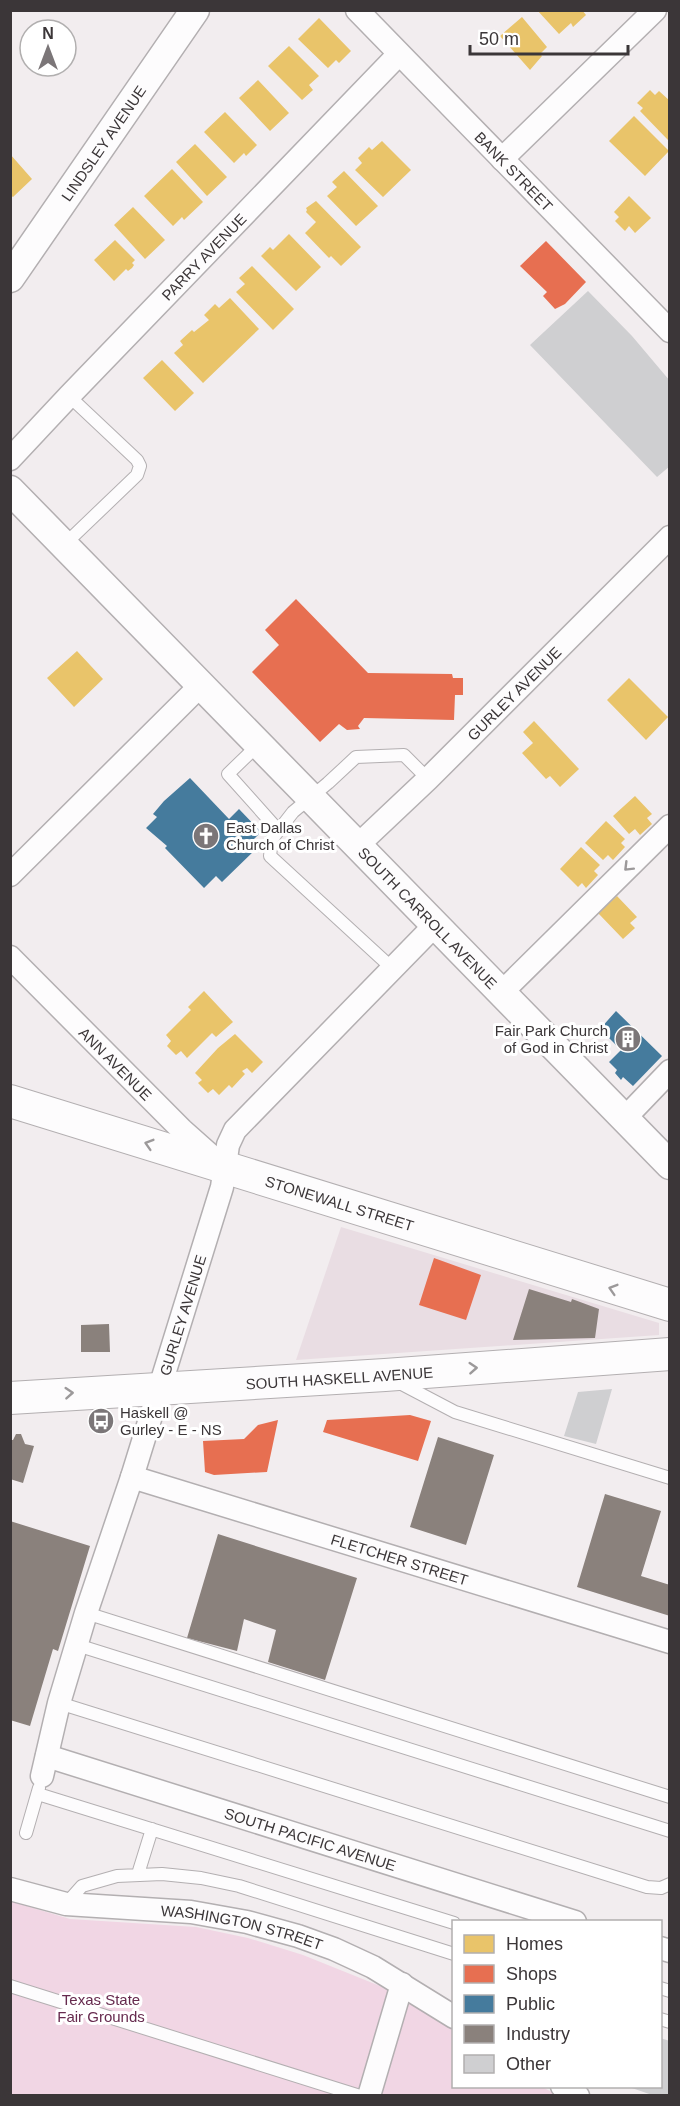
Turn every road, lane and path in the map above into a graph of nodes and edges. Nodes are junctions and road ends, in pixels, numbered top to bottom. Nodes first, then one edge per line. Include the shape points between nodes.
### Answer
1 (195, 10) edge
2 (357, 10) edge
3 (655, 10) edge
4 (399, 54) junction
5 (502, 159) junction
6 (10, 278) edge
7 (669, 331) edge
8 (69, 396) junction
9 (10, 459) edge
10 (10, 490) edge
11 (669, 537) edge
12 (64, 545) junction
13 (201, 685) junction
14 (259, 744) junction
15 (428, 779) junction
16 (310, 798) junction
17 (669, 826) edge
18 (278, 830) junction
19 (357, 846) junction
20 (10, 875) edge
21 (435, 925) junction
22 (10, 957) edge
23 (393, 969) junction
24 (502, 992) junction
25 (669, 1071) edge
26 (10, 1101) edge
27 (624, 1119) junction
28 (669, 1165) edge
29 (225, 1168) junction
30 (669, 1305) edge
31 (669, 1354) edge
32 (385, 1375) junction
33 (159, 1387) junction
34 (10, 1398) edge
35 (132, 1477) junction
36 (669, 1478) edge
37 (86, 1613) junction
38 (669, 1642) edge
39 (76, 1645) junction
40 (59, 1703) junction
41 (42, 1775) junction
42 (669, 1797) edge
43 (152, 1829) junction
44 (669, 1831) edge
45 (26, 1833) dead end
46 (138, 1874) junction
47 (669, 1884) edge
48 (11, 1890) edge
49 (66, 1904) junction
50 (568, 1920) edge
51 (452, 1923) edge
52 (452, 1954) edge
53 (402, 1983) junction
54 (10, 1986) edge
55 (452, 2016) edge
56 (565, 2088) edge
57 (360, 2096) edge
58 (369, 2096) edge
59 (578, 2096) edge

1 - 6 street, LINDSLEY AVENUE
2 - 4 street, BANK STREET
3 - 5 street
4 - 5 street, BANK STREET
4 - 8 street, PARRY AVENUE
5 - 7 street, BANK STREET
8 - 9 street, PARRY AVENUE
8 - 12 lane via 140,466 137,475
10 - 12 street, SOUTH CARROLL AVENUE
11 - 15 street, GURLEY AVENUE
12 - 13 street, SOUTH CARROLL AVENUE
13 - 14 street, SOUTH CARROLL AVENUE
13 - 20 street
14 - 16 street, SOUTH CARROLL AVENUE
14 - 18 lane via 228,774
15 - 16 lane via 404,755 356,757
15 - 19 street, GURLEY AVENUE
16 - 18 lane
16 - 19 street, SOUTH CARROLL AVENUE
17 -> 24 street
18 - 23 lane via 272,839 270,856
19 - 21 street, SOUTH CARROLL AVENUE
21 - 23 street, GURLEY AVENUE
21 - 24 street, SOUTH CARROLL AVENUE
22 - 29 street, ANN AVENUE
23 - 29 street, GURLEY AVENUE via 235,1130
24 - 27 street, SOUTH CARROLL AVENUE
25 - 27 street
29 -> 26 main road, STONEWALL STREET
27 - 28 street, SOUTH CARROLL AVENUE
30 -> 29 main road, STONEWALL STREET
29 - 33 street, GURLEY AVENUE
32 -> 31 main road, SOUTH HASKELL AVENUE
32 - 33 main road, SOUTH HASKELL AVENUE
32 - 36 lane via 455,1412
34 -> 33 main road, SOUTH HASKELL AVENUE
33 - 35 street, GURLEY AVENUE
35 - 37 street, GURLEY AVENUE
35 - 38 street, FLETCHER STREET
37 - 39 street, GURLEY AVENUE
37 - 42 lane
39 - 40 street, GURLEY AVENUE
39 - 44 lane
40 - 41 street, GURLEY AVENUE
40 - 47 lane via 647,1887
41 - 43 lane
41 - 45 lane
41 - 50 street, SOUTH PACIFIC AVENUE
43 - 46 lane
43 - 51 lane
46 - 49 lane via 82,1886
46 - 52 lane via 201,1878 239,1886
48 - 49 street, WASHINGTON STREET
49 - 53 street, WASHINGTON STREET via 191,1912 248,1922 334,1949
53 - 55 street, WASHINGTON STREET
53 - 58 street
54 - 57 lane
56 - 59 street

